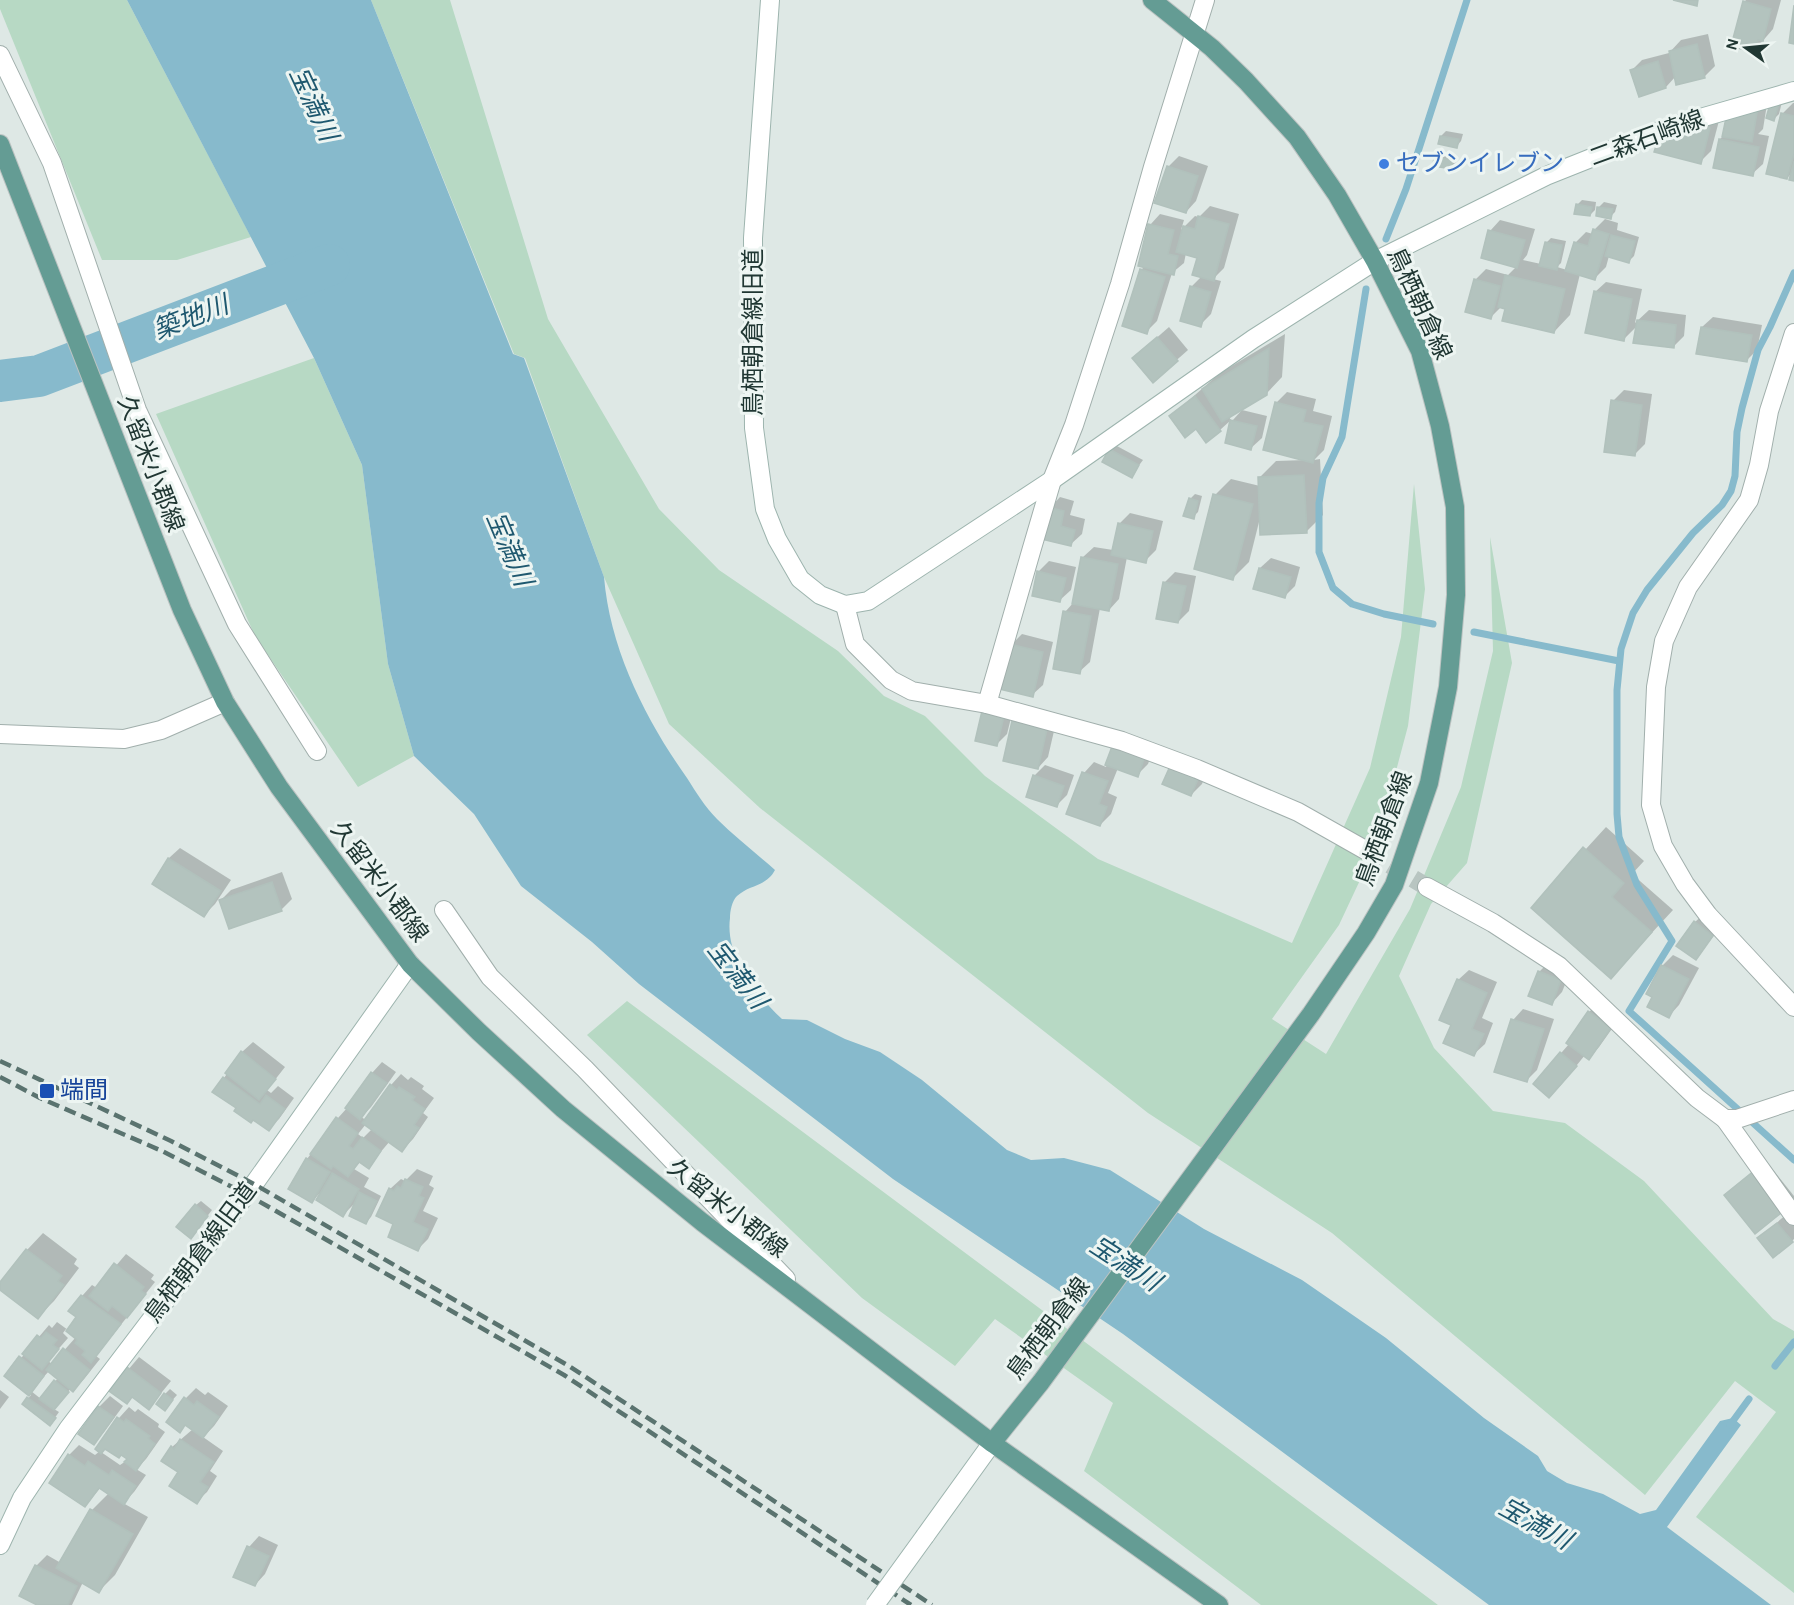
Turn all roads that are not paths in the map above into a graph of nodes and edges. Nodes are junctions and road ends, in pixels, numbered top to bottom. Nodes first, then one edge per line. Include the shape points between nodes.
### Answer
1 (770, 0) edge
2 (1152, 0) edge
3 (1205, 0) edge
4 (1196, 35) junction
5 (0, 55) edge
6 (1794, 91) edge
7 (0, 144) edge
8 (1375, 261) junction
9 (1794, 333) edge
10 (1053, 480) junction
11 (845, 605) junction
12 (225, 702) junction
13 (987, 705) junction
14 (0, 734) edge
15 (317, 751) dead end
16 (1367, 851) tunnel mouth
17 (1427, 887) tunnel mouth
18 (444, 910) dead end
19 (410, 964) junction
20 (1794, 1007) edge
21 (1794, 1100) edge
22 (1725, 1119) junction
23 (1794, 1216) edge
24 (818, 1313) junction
25 (992, 1443) junction
26 (0, 1545) edge
27 (875, 1605) edge
28 (1219, 1605) edge

1 - 11 street, 鳥栖朝倉線旧道 via 753,238 754,428 765,509 777,538 800,579 820,595
2 - 4 main road, 鳥栖朝倉線
3 - 4 street
4 - 8 main road, 鳥栖朝倉線 via 1298,137
4 - 10 street via 1120,284
5 - 15 street via 52,163 137,410 237,624
6 - 8 street, 二森石崎線 via 1669,128 1546,176
7 - 12 main road, 久留米小郡線 via 182,610
8 - 10 street, 二森石崎線 via 1253,339
8 - 25 main road, 鳥栖朝倉線 via 1420,351 1453,496 1456,595 1448,687 1429,783 1394,885 1366,933 1299,1031
9 - 20 street via 1769,411 1749,500 1688,587 1664,641 1656,687 1651,805 1663,846 1702,908
10 - 11 street, 二森石崎線 via 868,601
10 - 13 street
11 - 13 street via 855,644 891,680 912,691
12 - 14 street via 161,730 124,739
12 - 19 main road, 久留米小郡線 via 279,787
13 - 16 street via 1122,741 1197,769 1298,812
17 - 22 street via 1493,923 1559,966 1697,1098
18 - 24 street via 490,976 585,1069
19 - 24 main road, 久留米小郡線 via 563,1109
19 - 26 street, 鳥栖朝倉線旧道 via 254,1184 68,1429 22,1498
21 - 22 street via 1737,1119
22 - 23 street
24 - 25 main road, 久留米小郡線
25 - 27 street, bridge
25 - 28 main road

